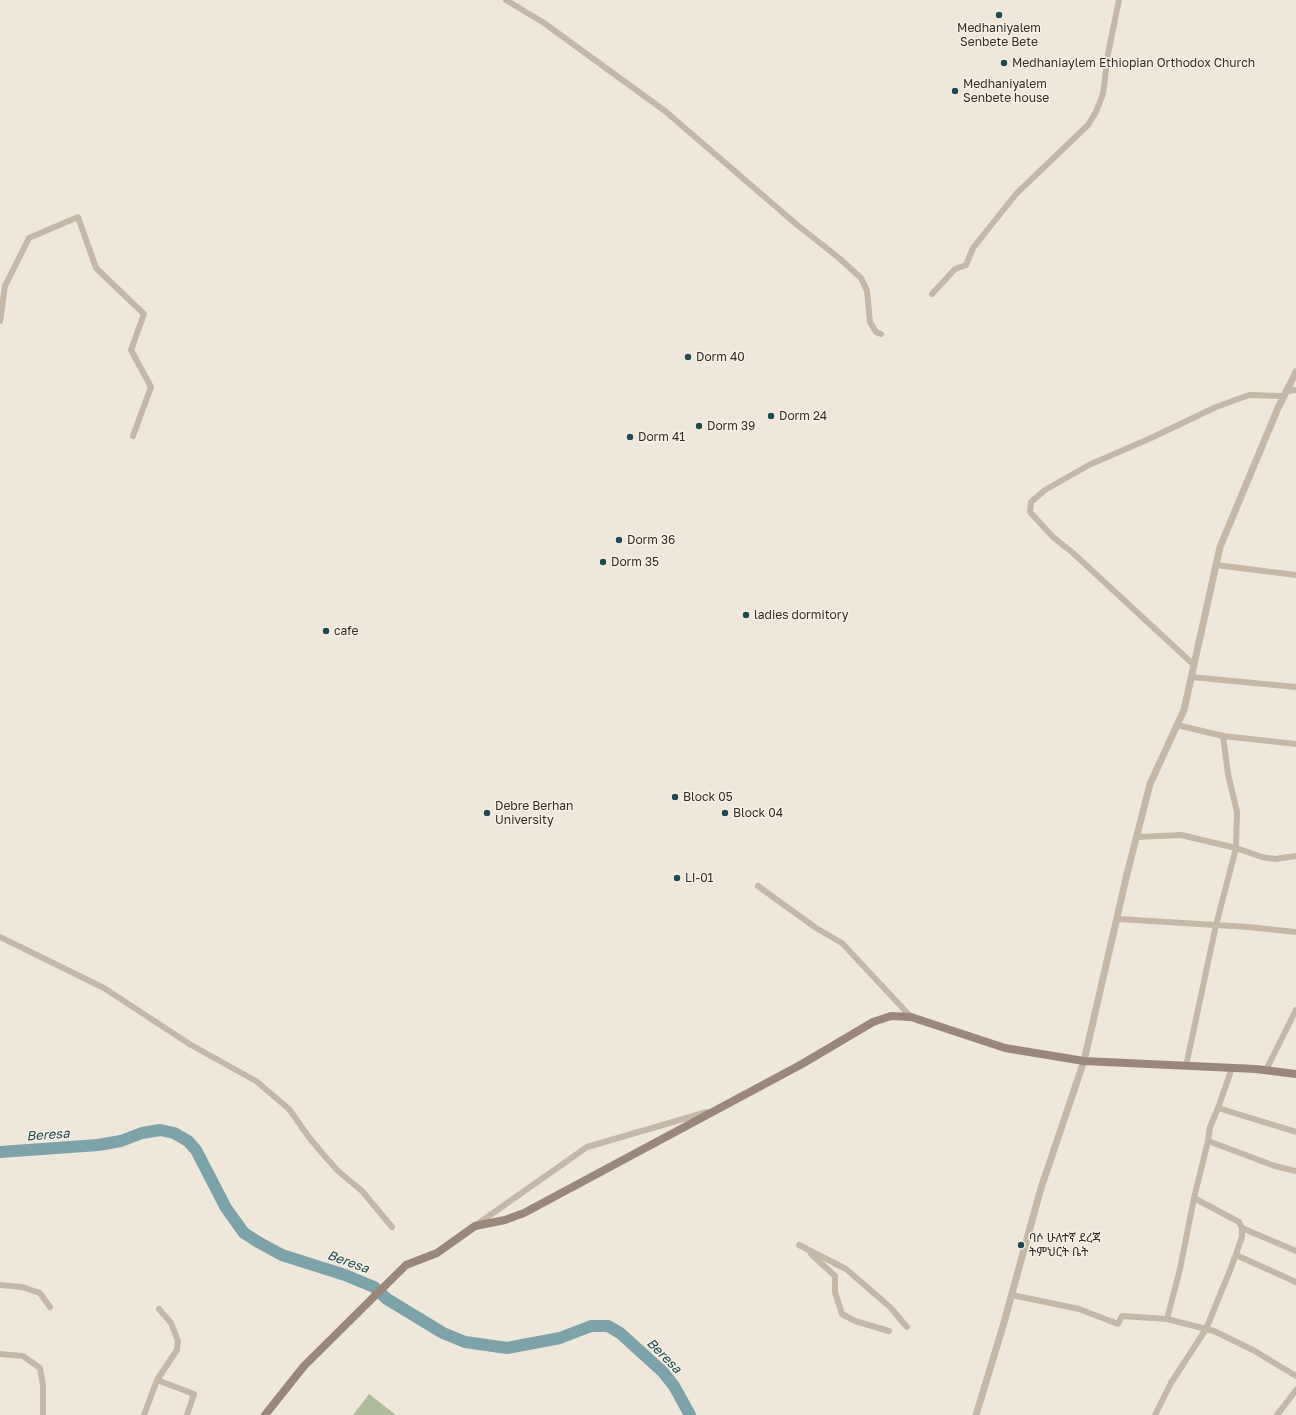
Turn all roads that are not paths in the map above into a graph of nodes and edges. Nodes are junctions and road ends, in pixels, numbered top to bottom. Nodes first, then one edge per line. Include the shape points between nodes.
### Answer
1 (506, 0) edge
2 (1119, 0) edge
3 (932, 294) dead end
4 (0, 321) edge
5 (880, 334) dead end
6 (1296, 372) edge
7 (1296, 390) edge
8 (1285, 393) junction
9 (133, 436) dead end
10 (1216, 564) junction
11 (1296, 576) edge
12 (1194, 665) junction
13 (1191, 677) junction
14 (1296, 687) edge
15 (1177, 725) junction
16 (1222, 736) junction
17 (1296, 744) edge
18 (1137, 837) junction
19 (1236, 848) junction
20 (1296, 856) edge
21 (758, 886) dead end
22 (1118, 919) junction
23 (1216, 925) junction
24 (1296, 932) edge
25 (0, 936) edge
26 (1296, 1010) edge
27 (911, 1016) junction
28 (1084, 1061) junction
29 (1186, 1066) junction
30 (1232, 1068) junction
31 (1266, 1070) junction
32 (1296, 1074) edge
33 (1218, 1108) junction
34 (716, 1110) junction
35 (1296, 1132) edge
36 (1208, 1141) junction
37 (1296, 1171) edge
38 (1194, 1198) junction
39 (475, 1226) junction
40 (392, 1227) dead end
41 (1242, 1228) junction
42 (1296, 1251) edge
43 (1236, 1255) junction
44 (1296, 1282) edge
45 (0, 1285) edge
46 (1012, 1295) junction
47 (50, 1307) dead end
48 (160, 1308) dead end
49 (1168, 1319) junction
50 (907, 1327) dead end
51 (1206, 1329) junction
52 (889, 1331) dead end
53 (0, 1354) edge
54 (1296, 1376) edge
55 (157, 1380) junction
56 (1296, 1390) edge
57 (43, 1415) edge
58 (144, 1415) edge
59 (187, 1415) edge
60 (265, 1415) edge
61 (976, 1415) edge
62 (1155, 1415) edge
63 (1278, 1415) edge

1 - 5 street via 544,23 665,111 839,258 861,278 867,291 870,322
2 - 3 street via 1103,94 1088,125 1016,194 973,248 966,266 955,269
4 - 9 street via 5,286 29,238 78,217 96,268 144,314 131,350 151,387
6 - 8 street
7 - 8 street
8 - 10 street via 1220,547
8 - 12 street via 1249,395 1216,407 1089,465 1045,490 1031,502 1030,512 1053,537
10 - 11 street
10 - 12 street
12 - 13 street
13 - 14 street
13 - 15 street via 1184,710
15 - 16 street
15 - 18 street via 1150,784
16 - 17 street
16 - 19 street via 1237,812
18 - 19 street via 1181,835
18 - 22 street
19 - 20 street via 1275,859
19 - 23 street
21 - 27 street via 816,928 842,942
22 - 23 street
22 - 28 street
23 - 24 street
23 - 29 street
25 - 40 street via 104,988 179,1038 256,1081 289,1109 322,1153 338,1171 362,1191
26 - 31 street
27 - 28 main road via 1005,1048
27 - 34 main road via 891,1016 873,1022
28 - 29 main road
28 - 46 street via 1041,1188
29 - 30 main road
30 - 31 main road
30 - 33 street
31 - 32 main road
33 - 35 street
33 - 36 street via 1210,1127
34 - 39 main road via 524,1213
34 - 39 street via 587,1147
36 - 37 street via 1275,1166
36 - 38 street
38 - 41 street via 1239,1222
38 - 49 street
39 - 60 main road via 437,1253 406,1265 304,1366
41 - 42 street
41 - 43 street
43 - 44 street
43 - 51 street
45 - 47 street via 22,1287 40,1293
46 - 49 street via 1079,1309 1118,1324 1122,1316
46 - 61 street
48 - 55 street via 171,1323 178,1341 177,1350
49 - 51 street
50 - 52 street via 890,1307 846,1269 799,1245 835,1276 842,1314 855,1321
51 - 54 street via 1253,1350
51 - 62 street via 1171,1383
53 - 57 street via 23,1356 40,1368
55 - 58 street
55 - 59 street via 194,1394
56 - 63 street

